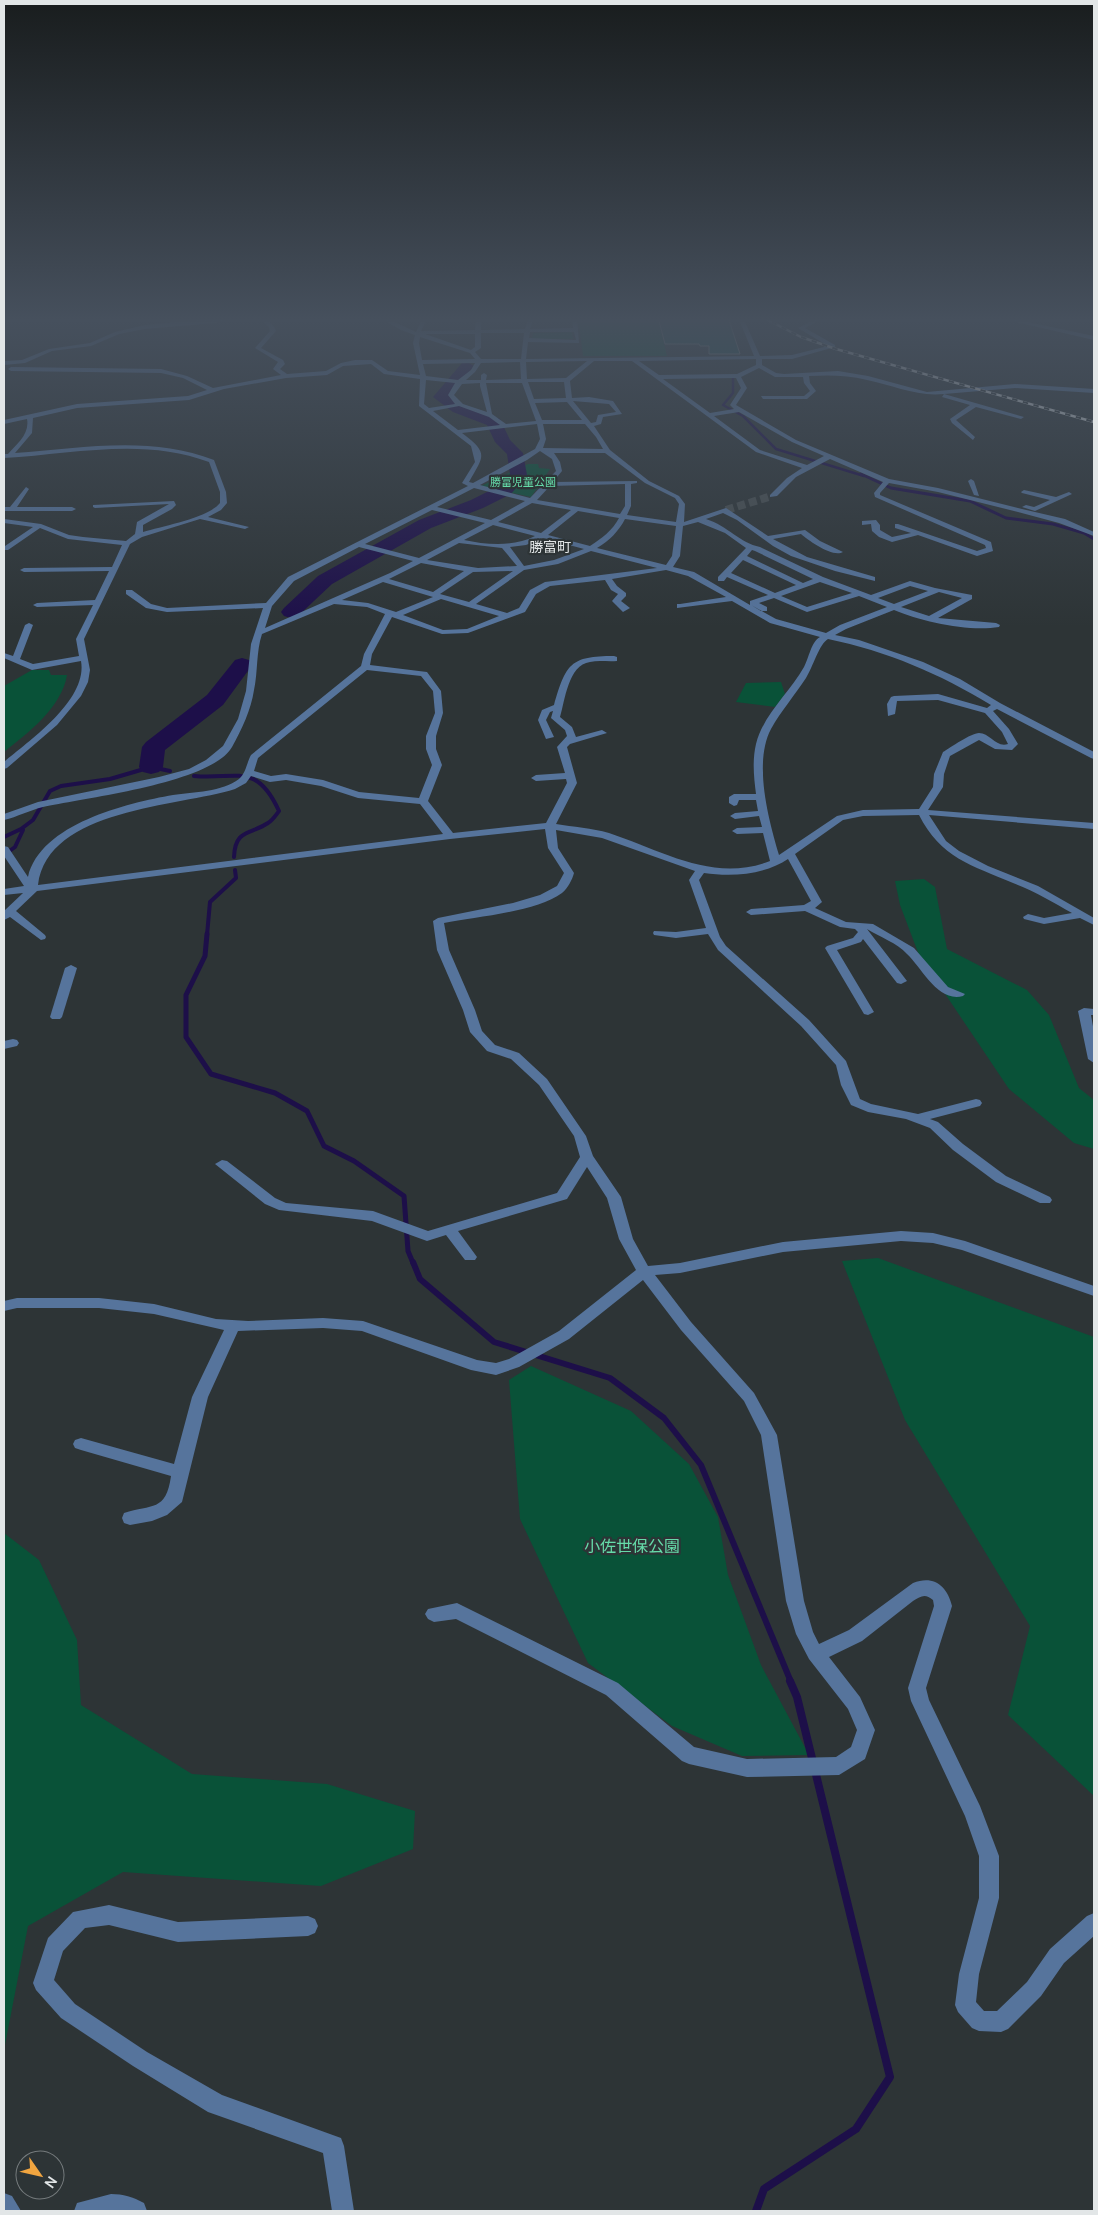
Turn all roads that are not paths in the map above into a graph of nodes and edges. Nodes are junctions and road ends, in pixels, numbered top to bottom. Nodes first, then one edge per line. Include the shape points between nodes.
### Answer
1 (31, 420) edge
2 (440, 420) edge
3 (499, 420) edge
4 (586, 420) edge
5 (599, 420) edge
6 (716, 420) edge
7 (757, 420) edge
8 (953, 420) edge
9 (539, 422) junction
10 (588, 423) junction
11 (506, 426) junction
12 (454, 432) junction
13 (973, 438) dead end
14 (538, 450) junction
15 (548, 451) junction
16 (607, 451) junction
17 (7, 456) edge
18 (828, 457) junction
19 (808, 468) junction
20 (888, 481) junction
21 (971, 481) dead end
22 (647, 482) junction
23 (628, 483) junction
24 (549, 484) junction
25 (471, 486) junction
26 (15, 492) dead end
27 (1024, 492) dead end
28 (955, 494) junction
29 (1070, 494) dead end
30 (976, 495) junction
31 (772, 496) tunnel mouth
32 (1056, 499) junction
33 (532, 501) junction
34 (95, 506) dead end
35 (430, 507) junction
36 (4, 508) edge
37 (13, 508) junction
38 (578, 508) junction
39 (72, 509) dead end
40 (200, 517) junction
41 (623, 517) junction
42 (700, 520) junction
43 (4, 521) edge
44 (492, 523) junction
45 (865, 523) dead end
46 (680, 524) junction
47 (39, 526) junction
48 (898, 526) dead end
49 (245, 527) dead end
50 (918, 533) junction
51 (139, 534) junction
52 (1094, 534) edge
53 (542, 535) junction
54 (768, 538) junction
55 (458, 541) junction
56 (127, 543) junction
57 (357, 544) junction
58 (504, 545) junction
59 (8, 548) dead end
60 (591, 548) junction
61 (750, 548) junction
62 (839, 552) dead end
63 (743, 557) junction
64 (421, 561) junction
65 (669, 567) junction
66 (114, 568) junction
67 (522, 568) junction
68 (472, 569) junction
69 (24, 570) dead end
70 (558, 572) junction
71 (687, 572) junction
72 (727, 574) junction
73 (607, 577) junction
74 (820, 579) junction
75 (872, 579) dead end
76 (383, 580) junction
77 (802, 586) junction
78 (935, 591) junction
79 (129, 592) dead end
80 (860, 593) junction
81 (438, 595) junction
82 (772, 596) junction
83 (735, 598) junction
84 (871, 598) junction
85 (332, 601) junction
86 (97, 602) junction
87 (37, 605) dead end
88 (268, 605) junction
89 (470, 605) junction
90 (688, 607) dead end
91 (893, 607) junction
92 (623, 610) dead end
93 (393, 614) junction
94 (508, 616) junction
95 (930, 619) junction
96 (29, 625) dead end
97 (996, 625) dead end
98 (798, 629) junction
99 (261, 632) junction
100 (826, 636) junction
101 (4, 655) edge
102 (83, 658) junction
103 (16, 659) junction
104 (614, 659) dead end
105 (364, 667) junction
106 (559, 707) junction
107 (993, 708) junction
108 (892, 714) dead end
109 (602, 733) dead end
110 (549, 737) dead end
111 (567, 742) junction
112 (1094, 756) edge
113 (4, 766) edge
114 (248, 774) junction
115 (570, 776) junction
116 (536, 778) dead end
117 (762, 797) junction
118 (422, 801) junction
119 (734, 803) dead end
120 (922, 812) junction
121 (764, 814) junction
122 (735, 816) dead end
123 (4, 817) edge
124 (550, 826) junction
125 (1094, 826) edge
126 (768, 830) junction
127 (737, 831) dead end
128 (450, 836) junction
129 (4, 849) edge
130 (790, 854) junction
131 (776, 862) junction
132 (701, 870) junction
133 (32, 890) junction
134 (4, 892) edge
135 (807, 908) junction
136 (751, 912) dead end
137 (7, 914) edge
138 (1082, 915) junction
139 (1028, 917) dead end
140 (1094, 922) edge
141 (861, 928) junction
142 (712, 930) junction
143 (658, 933) dead end
144 (41, 937) dead end
145 (71, 968) dead end
146 (901, 981) dead end
147 (959, 994) dead end
148 (868, 1012) dead end
149 (1094, 1012) edge
150 (56, 1017) dead end
151 (1094, 1059) edge
152 (976, 1103) dead end
153 (918, 1118) junction
154 (587, 1157) junction
155 (222, 1164) dead end
156 (1045, 1200) dead end
157 (450, 1230) junction
158 (470, 1257) dead end
159 (644, 1270) junction
160 (1094, 1291) edge
161 (4, 1306) edge
162 (232, 1325) junction
163 (81, 1444) dead end
164 (180, 1472) junction
165 (130, 1518) dead end
166 (434, 1614) dead end
167 (815, 1653) junction
168 (1094, 1923) edge
169 (308, 1926) dead end
170 (4, 2204) edge
171 (10, 2211) edge
172 (85, 2211) edge
173 (136, 2211) edge
174 (343, 2211) edge

1 - 17 street via 31,430
2 - 12 street
3 - 11 street
4 - 10 street
5 - 10 street
6 - 19 street via 758,451
7 - 18 street
8 - 13 street
9 - 10 street
9 - 11 street
9 - 14 street via 543,440
10 - 16 street
11 - 12 street
12 - 25 street via 474,445 478,452 478,465 465,484
14 - 15 street
14 - 25 street
15 - 16 street
15 - 24 street via 555,457 559,470
16 - 22 street
17 - 40 street via 142,446 206,458 212,461 217,471 224,503
18 - 19 street
18 - 20 street
19 - 31 street via 787,481 780,492
20 - 28 street
20 - 50 street via 877,496 988,544 990,548 977,554
21 - 30 street
22 - 23 street
22 - 46 street via 678,497 682,504
23 - 24 street
23 - 41 street via 627,507
24 - 33 street
25 - 33 street
25 - 35 street
26 - 37 street via 25,491
27 - 32 street
28 - 30 street
28 - 52 street via 1062,521
29 - 32 street
30 - 32 street via 1035,509
33 - 38 street
33 - 44 street
34 - 51 street via 172,502 174,505 170,508 140,524
35 - 44 street
35 - 57 street
36 - 37 street
37 - 39 street
38 - 41 street
38 - 53 street
40 - 49 street
40 - 51 street
41 - 46 street
41 - 60 street
42 - 46 street
42 - 54 street via 725,511
42 - 61 street via 725,529 736,541
43 - 47 street
44 - 53 street
44 - 55 street
45 - 50 street via 873,522 876,531 890,540
46 - 65 street via 676,556
47 - 56 street via 76,538
47 - 59 street
48 - 50 street
51 - 56 street
53 - 58 street
53 - 60 street
54 - 62 street via 802,532
54 - 75 street via 784,549 833,569
55 - 58 street
55 - 64 street
56 - 66 street
57 - 64 street
57 - 88 street via 291,579
58 - 67 street
60 - 65 street
60 - 70 street via 568,560
61 - 63 street
61 - 74 street
63 - 72 street
63 - 77 street
64 - 68 street
64 - 76 street
65 - 71 street
65 - 73 street
66 - 69 street
66 - 86 street
67 - 68 street
67 - 70 street
67 - 89 street
68 - 81 street
70 - 73 street
70 - 94 street via 532,592 522,610
71 - 72 street via 722,579
71 - 83 street
72 - 82 street
73 - 92 street via 614,588 622,592 616,601 626,608
74 - 77 street
74 - 80 street
76 - 81 street
76 - 85 street
77 - 82 street
78 - 84 street via 910,582
78 - 91 street
78 - 95 street via 969,597
79 - 88 street via 155,610
80 - 82 street via 806,610
80 - 84 street
81 - 89 street
81 - 93 street
82 - 98 street via 753,603 797,624
83 - 90 street
83 - 98 street via 774,621
84 - 91 street
85 - 93 street via 368,605
85 - 99 street
86 - 87 street
86 - 102 street via 80,639
88 - 99 street
89 - 94 street
91 - 95 street
91 - 100 street
93 - 94 street via 434,630 453,632
93 - 105 street via 368,654
95 - 97 street
96 - 103 street
98 - 100 street
99 - 123 street via 255,644 250,691 242,719 227,748 209,762 161,780 38,804
100 - 107 street via 904,657 957,681
100 - 117 street via 819,641 813,660 765,731 759,760
101 - 103 street
102 - 103 street via 40,667 32,667
102 - 113 street via 87,670 81,687 59,719
104 - 106 street via 585,660 576,664 568,674
105 - 114 street via 254,758
105 - 118 street via 424,674 437,691 439,713 431,736 431,749 437,765
106 - 110 street via 546,710 542,720
106 - 111 street via 555,718 569,729 572,736
107 - 108 street via 938,697 904,698 894,699
107 - 112 street
107 - 120 street via 1012,744 1004,749 979,736 946,754 938,787
109 - 111 street
111 - 115 street via 562,747
114 - 118 street via 323,783 358,795
114 - 133 street via 239,783 163,800 120,813 67,835 46,850 33,874
115 - 116 street
115 - 124 street via 572,783
117 - 119 street via 734,797
117 - 121 street
118 - 128 street
120 - 125 street
120 - 130 street via 863,813 840,818
120 - 138 street via 938,840 967,861 1033,888
121 - 122 street
121 - 126 street
124 - 128 street
124 - 132 street via 604,835
124 - 154 street via 553,848 569,873 567,881 557,891 523,903 438,921 438,930 476,1032 491,1048 515,1056 543,1082 580,1136
126 - 127 street
126 - 131 street
128 - 133 street
129 - 133 street
130 - 131 street
130 - 135 street via 817,902
131 - 132 street via 743,872
132 - 142 street via 694,880
133 - 134 street
133 - 137 street
135 - 136 street
135 - 141 street via 844,925
137 - 144 street
138 - 139 street via 1044,920
138 - 140 street
141 - 146 street
141 - 147 street via 869,926 910,950 944,989
141 - 148 street via 857,940 831,948
142 - 143 street via 676,935
142 - 153 street via 722,948 805,1023 842,1064 855,1102 868,1108
145 - 150 street
149 - 151 street via 1084,1011
152 - 153 street
153 - 156 street via 934,1125 1001,1179
154 - 157 street via 562,1196
154 - 159 street via 614,1197 626,1239
155 - 157 street via 270,1201 284,1207 354,1212 427,1236
157 - 158 street
159 - 160 street via 680,1268 783,1247 901,1236 933,1238 965,1246
159 - 162 street via 564,1335 496,1369 476,1366 363,1326 323,1323
159 - 167 street via 686,1326 749,1397 768,1435 795,1601 805,1634
161 - 162 street via 17,1303 99,1303
162 - 164 street via 200,1397
163 - 164 street
164 - 165 street via 176,1497 162,1510
166 - 167 street via 458,1611 612,1689 690,1755 747,1768 839,1766 858,1753 866,1730 854,1703
167 - 168 street via 828,1651 919,1588 931,1588 941,1596 943,1606 917,1688 989,1856 989,1898 969,1974 965,2005 978,2021 1001,2022 1034,1989 1057,1956
169 - 174 street via 178,1932 109,1915 80,1919 55,1945 43,1983 68,2011 216,2104 333,2146
170 - 171 street
172 - 173 street via 101,2205 128,2206

